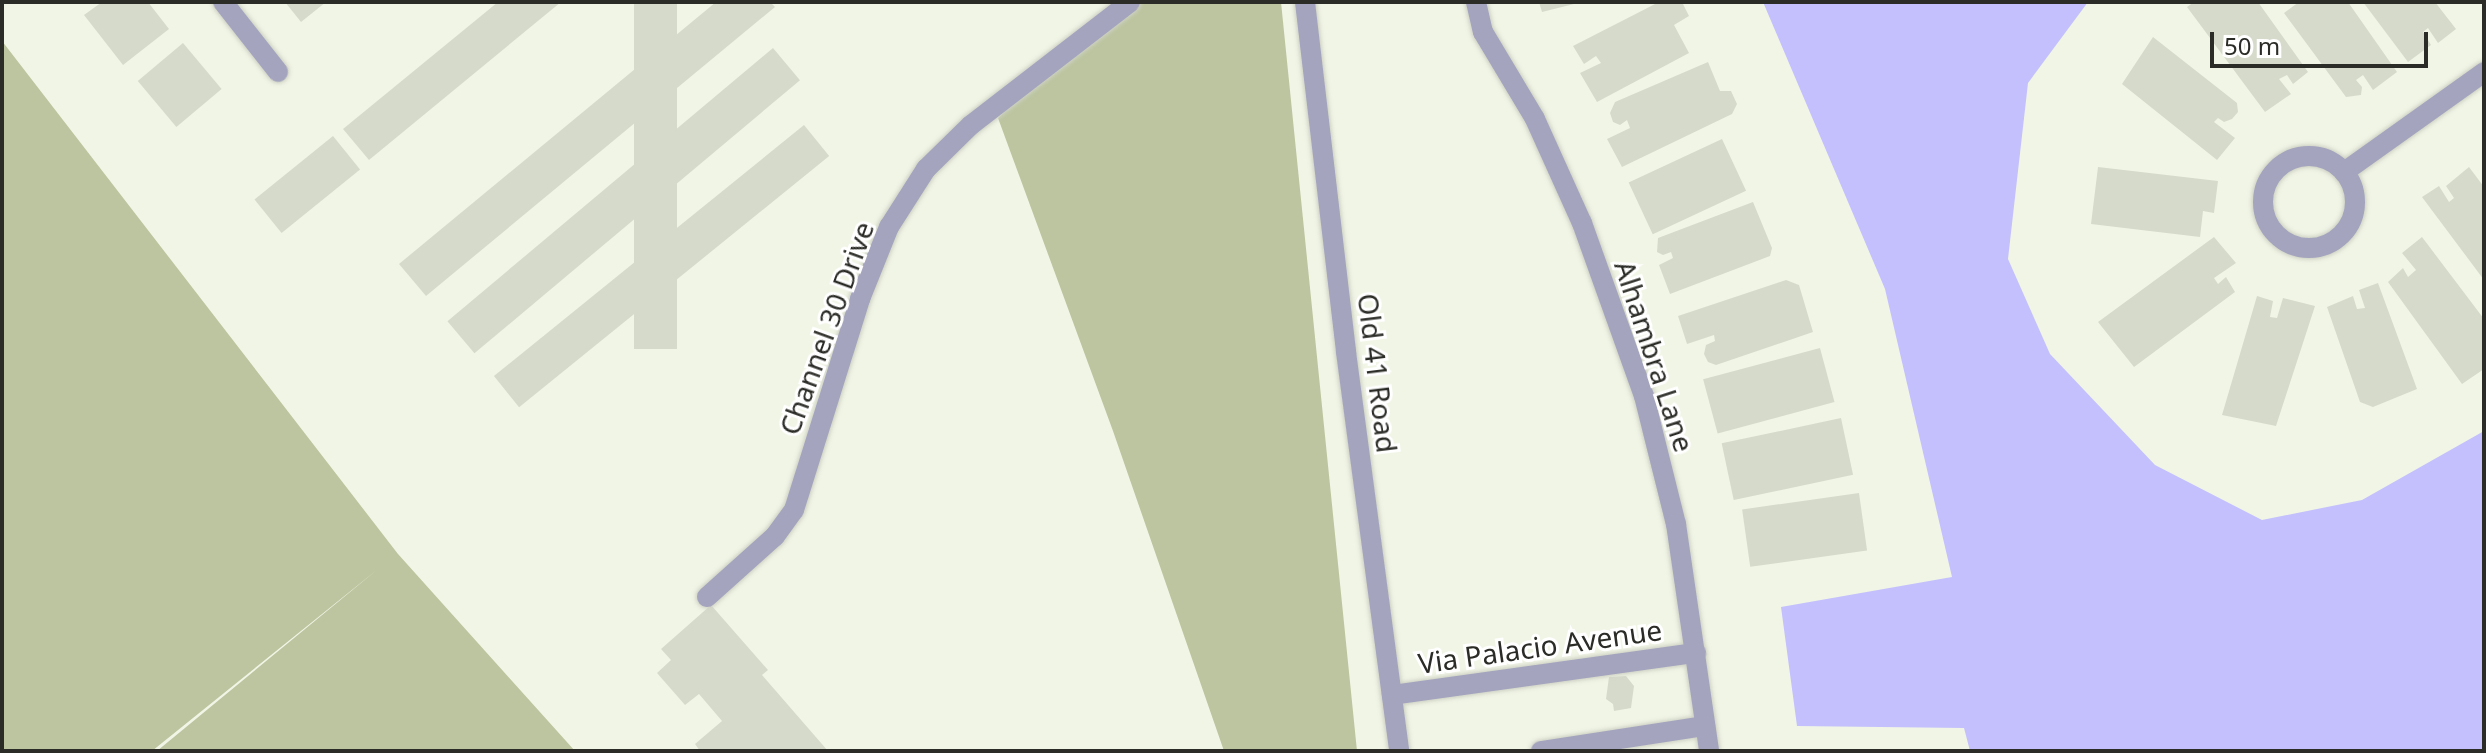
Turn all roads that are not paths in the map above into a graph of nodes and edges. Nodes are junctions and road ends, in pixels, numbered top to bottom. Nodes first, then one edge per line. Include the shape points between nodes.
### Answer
1 (223, 2) edge
2 (1130, 2) edge
3 (1305, 2) edge
4 (1476, 2) edge
5 (278, 72) dead end
6 (2484, 72) edge
7 (2344, 172) junction
8 (707, 597) dead end
9 (1696, 653) junction
10 (1392, 695) junction
11 (1705, 726) junction
12 (1399, 751) edge
13 (1541, 751) edge
14 (1709, 751) edge

1 - 5 street
2 - 8 street, Channel 30 Drive via 971,125 926,169 889,227 860,299 794,510 775,536
3 - 10 street, Old 41 Road
4 - 9 street, Alhambra Lane via 1483,32 1535,119 1582,223 1644,396 1676,524
6 - 7 street
7 - 7 street via 2327,159 2312,156 2281,165 2264,198 2267,221 2276,234 2302,248 2333,241 2353,214 2355,198
9 - 10 street, Via Palacio Avenue
9 - 11 street, Alhambra Lane
10 - 12 street, Old 41 Road
11 - 13 street
11 - 14 street, Alhambra Lane

